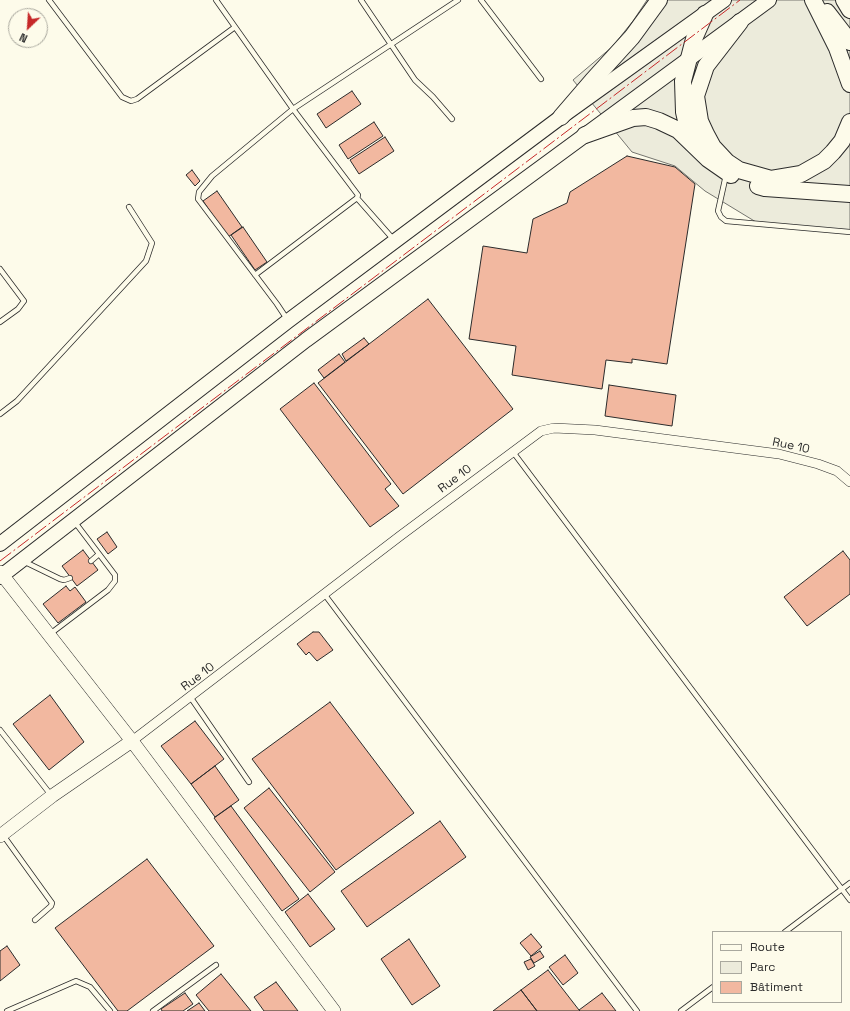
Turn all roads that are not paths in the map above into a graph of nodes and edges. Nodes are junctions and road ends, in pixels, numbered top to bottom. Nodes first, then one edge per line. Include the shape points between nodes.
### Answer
1 (49, 0) edge
2 (216, 0) edge
3 (361, 0) edge
4 (458, 0) edge
5 (481, 0) edge
6 (659, 0) edge
7 (724, 0) edge
8 (813, 0) edge
9 (817, 0) edge
10 (844, 0) edge
11 (768, 1) edge
12 (850, 10) edge
13 (705, 14) junction
14 (740, 22) junction
15 (235, 27) junction
16 (850, 42) edge
17 (392, 45) junction
18 (688, 58) junction
19 (541, 79) dead end
20 (850, 84) edge
21 (293, 109) junction
22 (561, 117) junction
23 (452, 119) dead end
24 (850, 122) edge
25 (585, 135) junction
26 (699, 149) junction
27 (726, 173) junction
28 (850, 194) edge
29 (357, 198) junction
30 (129, 207) dead end
31 (850, 232) edge
32 (395, 241) junction
33 (0, 269) edge
34 (255, 275) junction
35 (288, 321) junction
36 (0, 322) edge
37 (0, 414) edge
38 (512, 451) junction
39 (850, 482) edge
40 (74, 521) junction
41 (2, 542) edge
42 (100, 554) junction
43 (22, 561) junction
44 (91, 561) dead end
45 (1, 575) edge
46 (70, 578) dead end
47 (325, 595) junction
48 (49, 635) junction
49 (191, 698) junction
50 (0, 730) edge
51 (132, 741) junction
52 (249, 782) dead end
53 (52, 796) junction
54 (1, 835) edge
55 (850, 883) edge
56 (842, 889) junction
57 (850, 900) edge
58 (35, 920) dead end
59 (786, 931) edge
60 (216, 965) dead end
61 (712, 988) edge
62 (7, 1011) edge
63 (110, 1011) edge
64 (152, 1011) edge
65 (334, 1011) edge
66 (637, 1011) edge
67 (681, 1011) edge

1 - 15 lane via 122,97 130,101 137,99
2 - 15 lane
3 - 17 lane
4 - 17 lane
5 - 19 lane
6 - 22 highway via 632,37
7 - 13 main road
8 - 20 highway via 837,48
9 - 16 highway
10 - 12 highway
11 - 14 main road
13 - 18 highway
13 - 22 main road
14 - 18 main road
14 - 24 highway via 706,66 696,96 700,121 706,134 713,147 727,162 739,170 771,179 801,174 824,161 833,152 842,141
15 - 21 lane
17 - 21 lane
17 - 23 lane via 415,80
18 - 25 main road
18 - 26 highway via 683,81 684,112 687,125
21 - 29 lane via 356,190
21 - 34 lane via 212,176 198,195 198,199
22 - 32 main road
25 - 26 highway via 633,118 646,117 678,130
25 - 40 main road via 306,340
26 - 27 highway
27 - 28 highway via 765,188
27 - 31 lane via 718,211 726,221
29 - 32 lane
29 - 34 lane
30 - 37 lane via 152,243 146,261 17,401
32 - 35 main road
33 - 36 lane via 24,301 18,309
34 - 35 lane
35 - 41 main road
38 - 39 street, Rue 10 via 542,431 554,428 595,430 779,454 818,464 837,472
38 - 47 street, Rue 10
38 - 56 lane
40 - 42 lane
40 - 43 main road
42 - 44 lane
42 - 48 lane via 116,580 112,586
43 - 45 main road
43 - 46 lane via 60,579
45 - 48 street
47 - 49 street, Rue 10
47 - 66 lane
48 - 51 street
49 - 51 street, Rue 10
49 - 52 lane
50 - 53 lane
51 - 53 street
51 - 65 street
53 - 54 street
54 - 58 lane via 52,903
55 - 56 lane
56 - 57 lane
56 - 59 lane
60 - 64 lane
61 - 67 lane
62 - 63 lane via 76,981 90,987

